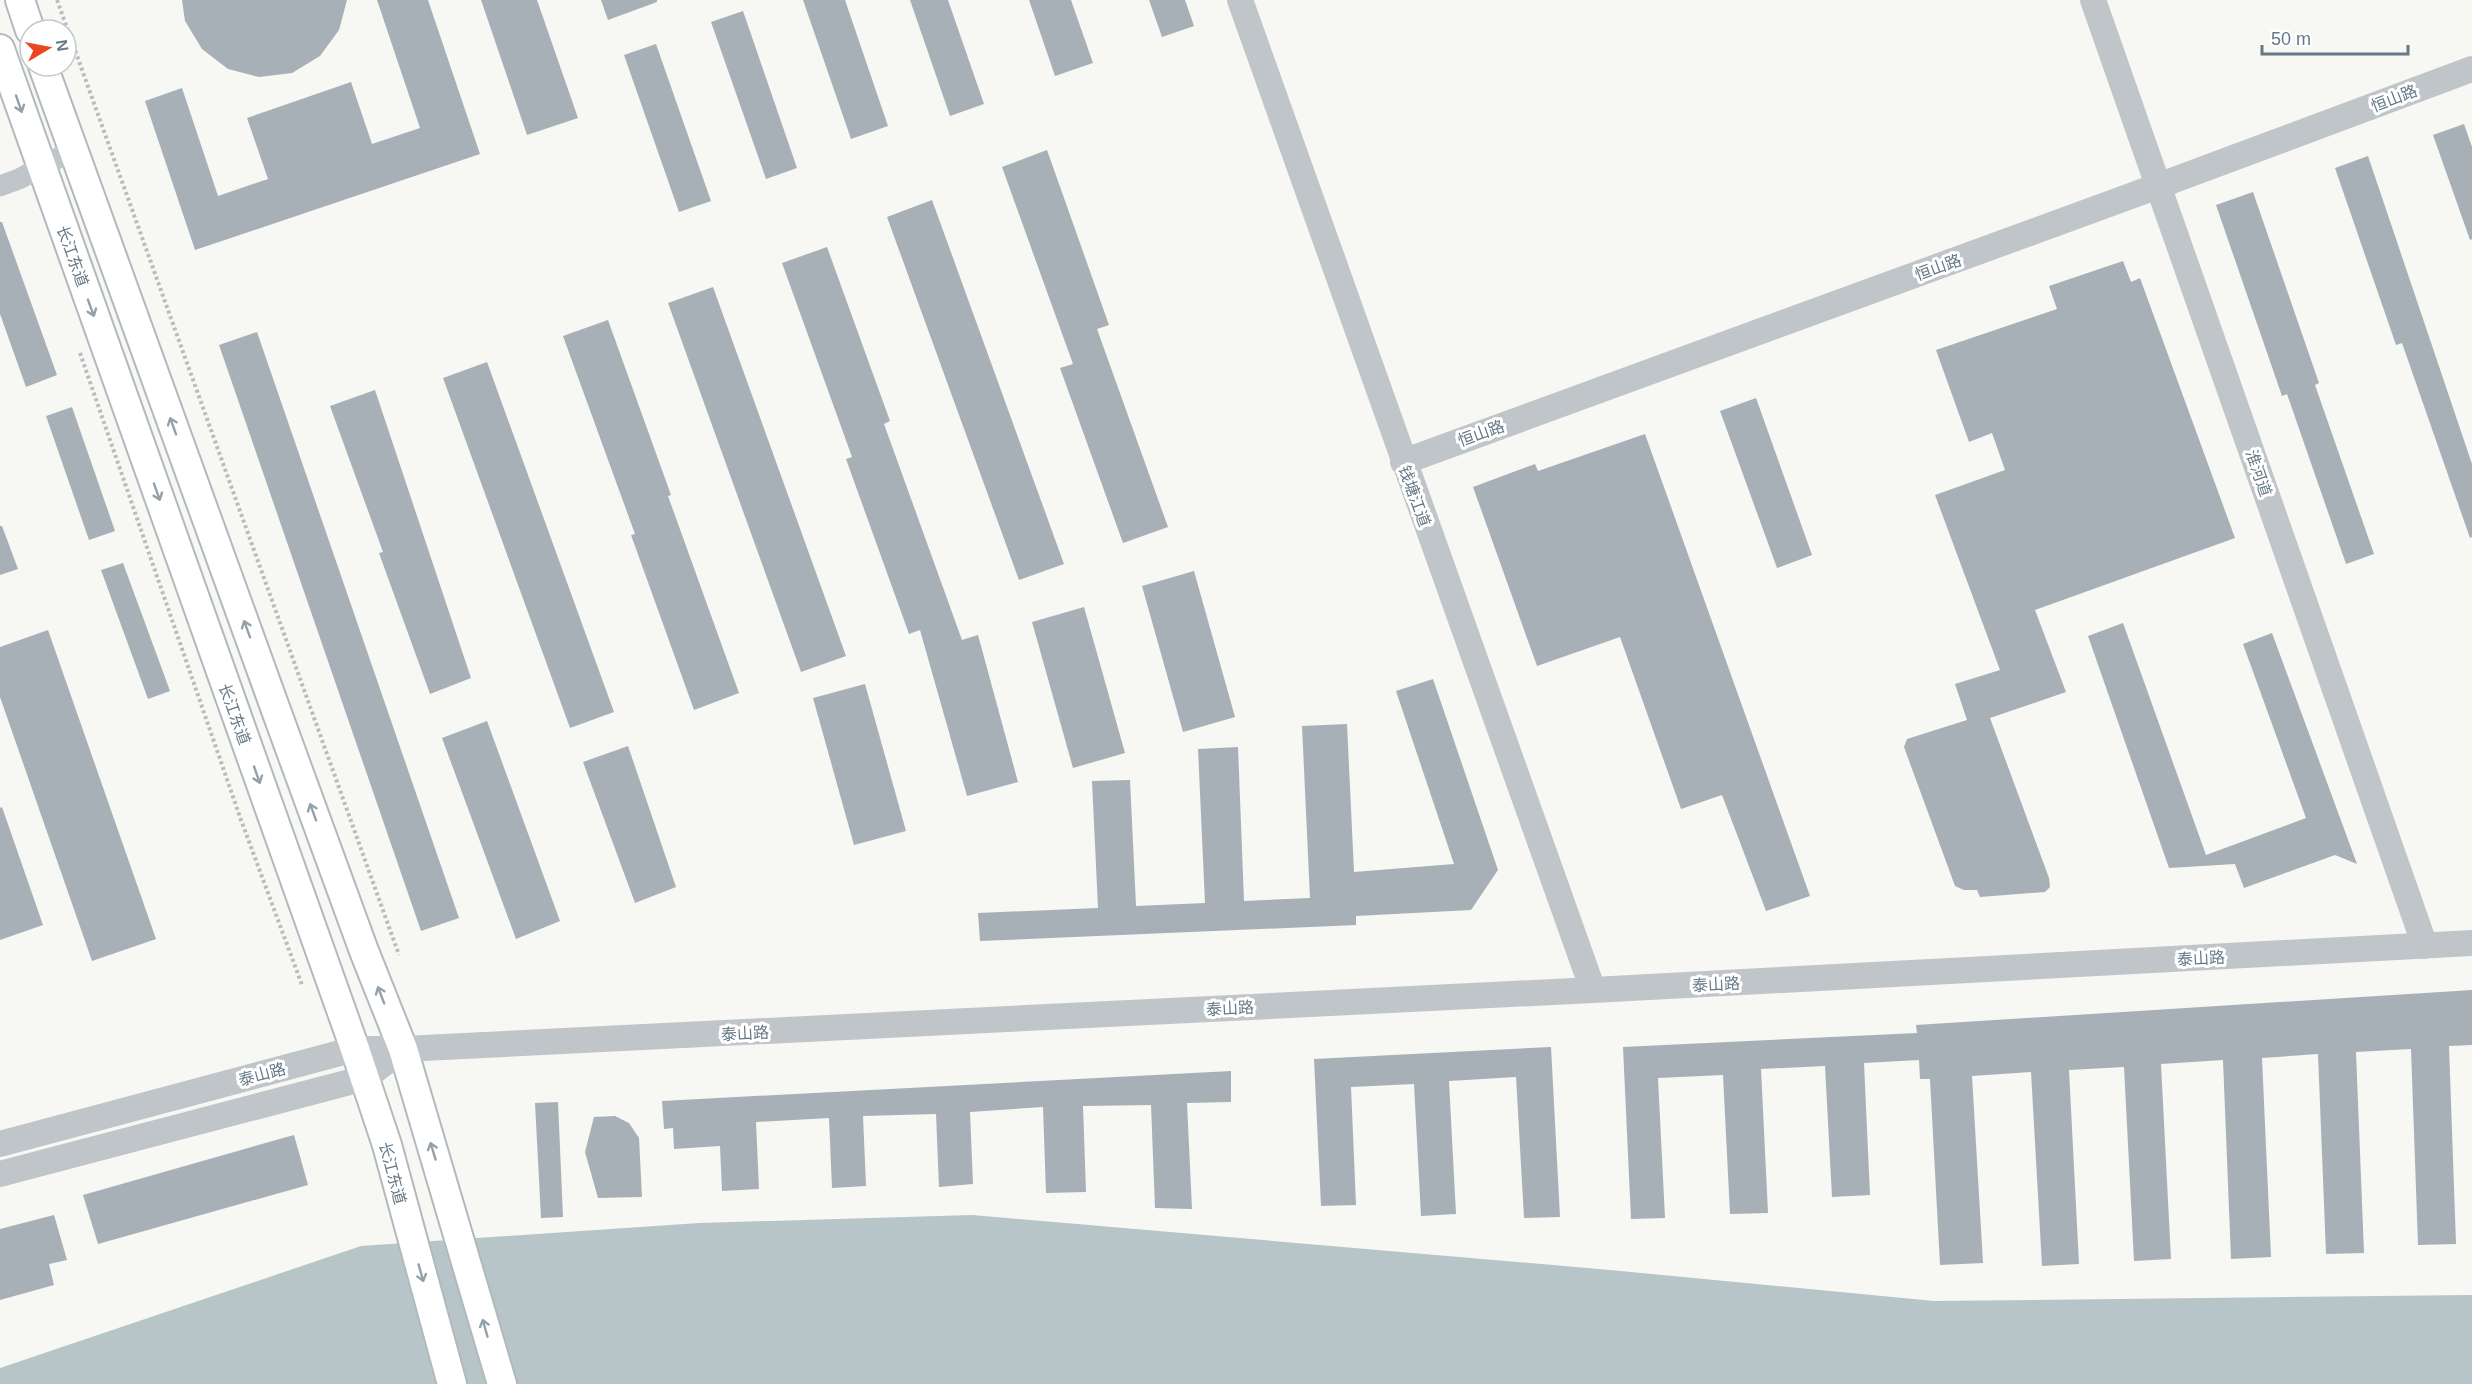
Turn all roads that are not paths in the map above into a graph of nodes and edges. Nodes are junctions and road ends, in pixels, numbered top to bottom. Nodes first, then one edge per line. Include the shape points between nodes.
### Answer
1 (20, 0) edge
2 (1240, 0) edge
3 (2093, 0) edge
4 (26, 18) edge
5 (0, 49) edge
6 (2472, 69) edge
7 (47, 78) edge
8 (74, 150) junction
9 (42, 168) junction
10 (0, 186) edge
11 (2158, 186) junction
12 (1403, 462) junction
13 (2472, 944) edge
14 (2425, 946) junction
15 (1593, 990) junction
16 (355, 1049) junction
17 (403, 1050) junction
18 (365, 1078) junction
19 (0, 1144) edge
20 (0, 1174) edge
21 (452, 1384) edge
22 (502, 1384) edge

1 - 4 main road
2 - 12 street, 钱塘江道
3 - 11 street, 淮河道
5 -> 9 main road, 长江东道
6 - 11 street, 恒山路
7 - 8 main road
8 - 9 street
17 -> 8 main road
9 - 10 street
9 -> 16 main road, 长江东道
11 - 12 street, 恒山路
11 - 14 street, 淮河道
12 - 15 street, 钱塘江道
13 - 14 street, 泰山路
14 - 15 street, 泰山路
15 - 17 street, 泰山路
16 - 17 street, 泰山路
16 - 18 main road, 长江东道
16 - 19 street, 泰山路
17 - 18 street
22 -> 17 main road
18 - 20 street
18 -> 21 main road, 长江东道

